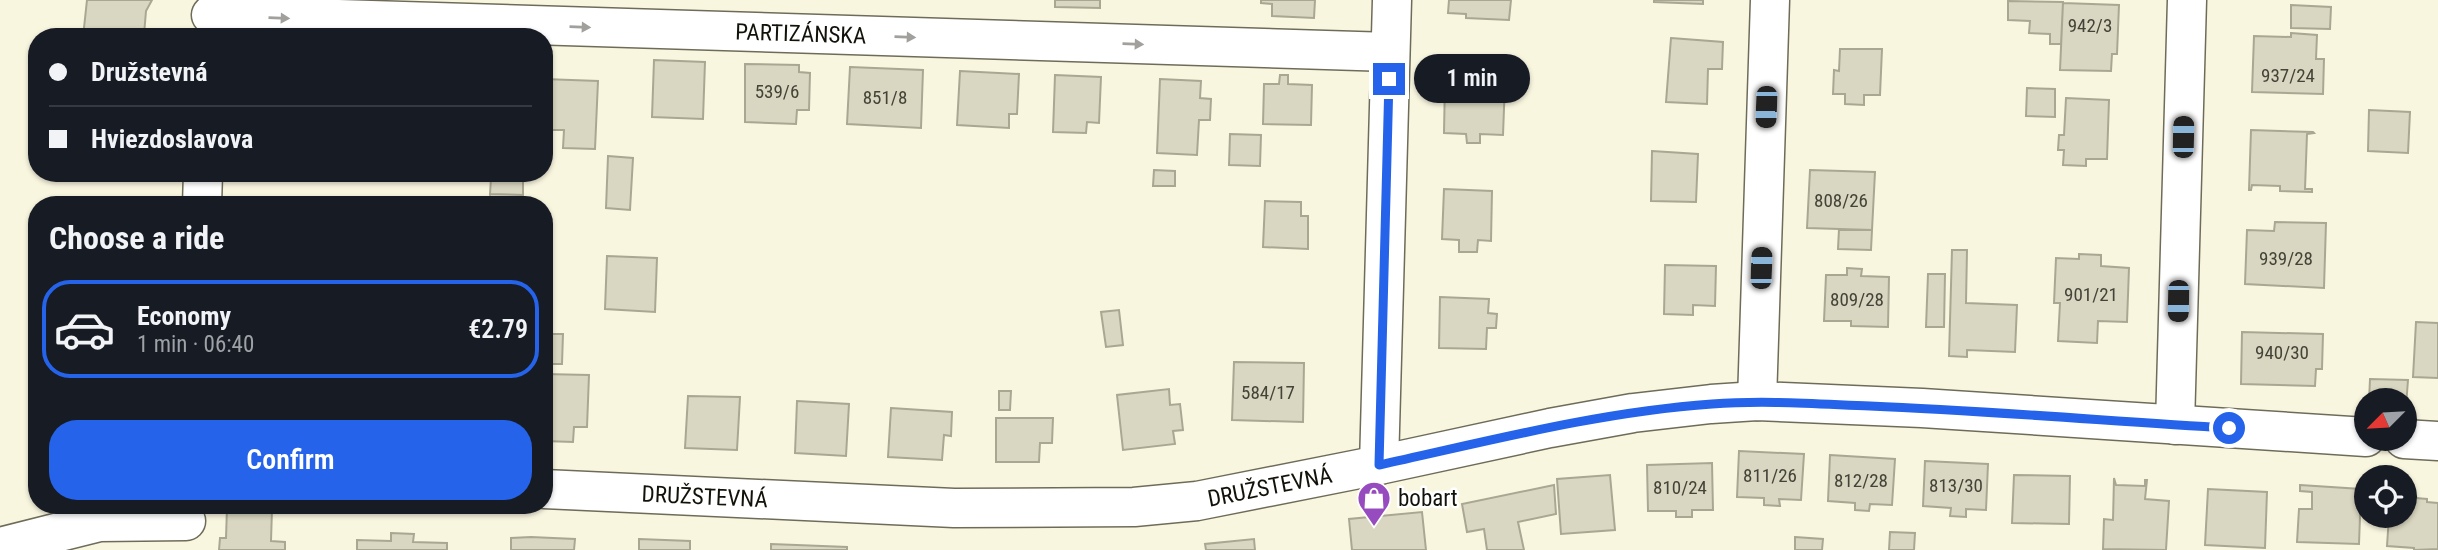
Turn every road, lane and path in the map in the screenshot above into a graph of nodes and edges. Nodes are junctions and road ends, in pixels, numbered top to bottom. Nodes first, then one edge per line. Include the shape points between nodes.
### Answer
1 (1392, 0) edge
2 (1770, 0) edge
3 (2187, 0) edge
4 (211, 17) edge
5 (1390, 52) junction
6 (1757, 401) junction
7 (2175, 425) junction
8 (2354, 435) edge
9 (2417, 440) edge
10 (2438, 441) edge
11 (1379, 465) junction
12 (553, 489) edge
13 (186, 526) edge
14 (0, 547) edge

1 - 5 street
2 - 6 street
3 - 7 street
4 -> 5 street, PARTIZÁNSKA
5 - 11 street
6 - 7 street, DRUŽSTEVNÁ
6 - 11 street, DRUŽSTEVNÁ via 1633,413
7 - 8 street, DRUŽSTEVNÁ
9 - 10 street
11 - 12 street, DRUŽSTEVNÁ via 1197,501 1122,507 954,508
13 - 14 street via 99,522

